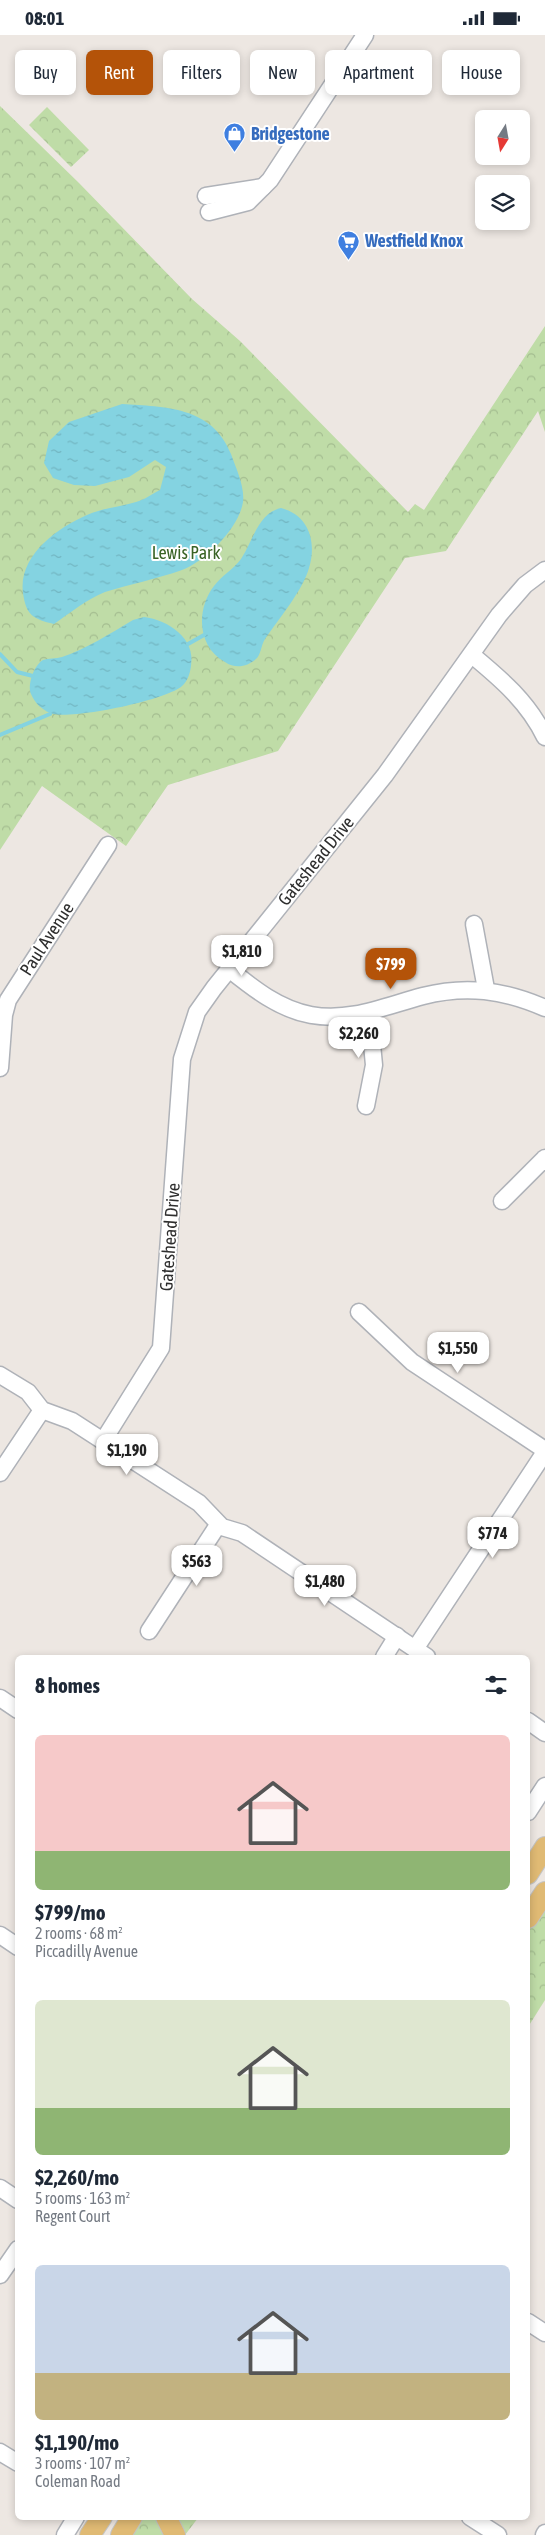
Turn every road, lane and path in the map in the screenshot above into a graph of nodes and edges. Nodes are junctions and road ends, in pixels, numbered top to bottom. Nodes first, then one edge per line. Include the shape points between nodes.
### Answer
1 (365, 35) edge
2 (207, 205) dead end
3 (545, 570) edge
4 (472, 655) junction
5 (545, 737) edge
6 (108, 845) dead end
7 (474, 924) dead end
8 (229, 969) junction
9 (486, 989) junction
10 (545, 1008) edge
11 (369, 1013) junction
12 (0, 1068) edge
13 (366, 1106) dead end
14 (545, 1158) edge
15 (502, 1201) dead end
16 (359, 1312) dead end
17 (0, 1375) edge
18 (42, 1410) junction
19 (103, 1441) junction
20 (545, 1451) edge
21 (0, 1473) edge
22 (218, 1525) junction
23 (149, 1631) dead end
24 (397, 1636) junction
25 (421, 1653) edge
26 (385, 1655) edge
27 (0, 1698) edge
28 (15, 1708) edge
29 (530, 1722) edge
30 (545, 1733) edge
31 (545, 1786) edge
32 (530, 1809) edge
33 (545, 1847) edge
34 (530, 1871) edge
35 (545, 1892) edge
36 (530, 1915) edge
37 (0, 1935) edge
38 (15, 1945) edge
39 (0, 2188) edge
40 (15, 2197) edge
41 (15, 2253) edge
42 (0, 2275) edge
43 (530, 2323) edge
44 (545, 2333) edge
45 (0, 2452) edge
46 (15, 2461) edge
47 (74, 2520) edge
48 (168, 2520) edge
49 (475, 2520) edge
50 (98, 2522) edge
51 (125, 2530) edge
52 (65, 2535) edge
53 (175, 2535) edge
54 (498, 2535) edge

1 - 2 street via 263,187 248,202
3 - 4 street, Gateshead Drive via 511,600
4 - 5 street via 513,691
4 - 8 street, Gateshead Drive via 385,775
6 - 12 street, Paul Avenue via 8,1000
7 - 9 street
8 - 11 street via 266,997 298,1011 324,1017
8 - 19 street, Gateshead Drive via 197,1013 182,1059 161,1348
9 - 10 street
9 - 11 street via 422,996
11 - 13 street via 374,1065
14 - 15 street
16 - 20 street via 412,1363
17 - 18 street via 28,1392
18 - 19 street via 66,1418
18 - 21 street
19 - 22 street via 198,1503
20 - 25 street
22 - 23 street
22 - 24 street via 242,1533
24 - 25 street
24 - 26 street
27 - 28 street
29 - 30 street
31 - 32 street
33 - 34 main road
35 - 36 main road
37 - 38 street
39 - 40 street
41 - 42 street
43 - 44 street
45 - 46 street
47 - 52 street
48 - 53 main road
49 - 54 street
50 - 51 street

